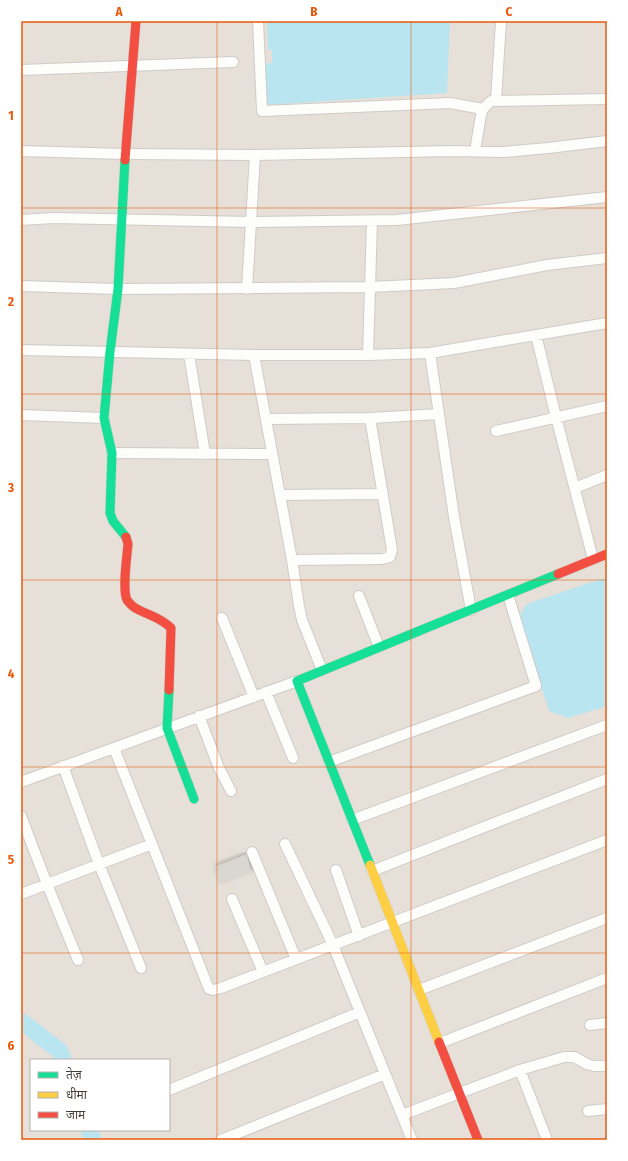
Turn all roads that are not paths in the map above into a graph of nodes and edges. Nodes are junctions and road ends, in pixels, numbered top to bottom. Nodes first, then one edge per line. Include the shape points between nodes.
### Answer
1 (136, 21) edge
2 (258, 21) edge
3 (501, 21) edge
4 (233, 62) dead end
5 (133, 66) junction
6 (21, 70) edge
7 (607, 99) edge
8 (496, 100) junction
9 (483, 109) junction
10 (607, 141) edge
11 (21, 151) edge
12 (475, 151) junction
13 (125, 154) junction
14 (255, 155) junction
15 (607, 197) edge
16 (21, 220) edge
17 (121, 220) junction
18 (372, 220) junction
19 (251, 222) junction
20 (607, 258) edge
21 (21, 286) edge
22 (370, 287) junction
23 (118, 289) junction
24 (247, 289) junction
25 (607, 323) edge
26 (536, 335) junction
27 (21, 350) edge
28 (110, 352) junction
29 (430, 353) junction
30 (189, 354) junction
31 (254, 355) junction
32 (368, 355) junction
33 (607, 406) edge
34 (439, 414) junction
35 (21, 415) edge
36 (556, 417) junction
37 (104, 418) junction
38 (370, 418) junction
39 (267, 419) junction
40 (496, 431) dead end
41 (112, 453) junction
42 (205, 454) junction
43 (272, 454) junction
44 (607, 475) edge
45 (575, 488) junction
46 (382, 494) junction
47 (280, 495) junction
48 (607, 554) edge
49 (593, 559) junction
50 (292, 560) junction
51 (508, 595) junction
52 (359, 596) dead end
53 (470, 610) junction
54 (222, 618) dead end
55 (380, 647) junction
56 (322, 670) junction
57 (297, 681) junction
58 (266, 692) junction
59 (254, 697) junction
60 (200, 716) junction
61 (607, 724) edge
62 (167, 728) junction
63 (114, 748) junction
64 (292, 758) dead end
65 (329, 762) junction
66 (63, 766) junction
67 (607, 779) edge
68 (21, 782) edge
69 (231, 791) dead end
70 (194, 799) dead end
71 (21, 816) edge
72 (352, 820) junction
73 (607, 840) edge
74 (152, 844) junction
75 (285, 844) dead end
76 (252, 852) dead end
77 (99, 864) junction
78 (336, 870) dead end
79 (372, 871) junction
80 (47, 884) junction
81 (21, 894) edge
82 (232, 899) dead end
83 (607, 918) edge
84 (393, 923) junction
85 (359, 936) junction
86 (333, 946) junction
87 (296, 959) junction
88 (78, 960) dead end
89 (141, 968) dead end
90 (264, 972) junction
91 (607, 978) edge
92 (419, 990) junction
93 (360, 1012) junction
94 (607, 1023) edge
95 (590, 1025) dead end
96 (440, 1043) junction
97 (607, 1066) edge
98 (520, 1070) junction
99 (385, 1074) junction
100 (170, 1090) edge
101 (459, 1092) junction
102 (607, 1109) edge
103 (588, 1111) dead end
104 (402, 1115) junction
105 (221, 1140) edge
106 (412, 1140) edge
107 (478, 1140) edge
108 (547, 1140) edge

1 - 5 street
2 - 9 street via 262,111 450,103
3 - 8 street
4 - 5 street
5 - 6 street
5 - 13 street
7 - 8 street
8 - 9 street via 490,101
9 - 12 street
10 - 12 street via 523,151
11 - 13 street
12 - 14 street
13 - 14 street
13 - 17 street
14 - 19 street
15 - 18 street via 397,220
16 - 17 street
17 - 19 street
17 - 23 street
18 - 19 street
18 - 22 street
19 - 24 street
20 - 22 street via 547,265 454,283
21 - 23 street
22 - 24 street
22 - 32 street
23 - 24 street
23 - 28 street
25 - 26 street
26 - 29 street
26 - 36 street
27 - 28 street
28 - 30 street
28 - 37 street
29 - 32 street
29 - 34 street
30 - 31 street
30 - 42 street
31 - 32 street
31 - 39 street
33 - 36 street
34 - 38 street
34 - 53 street
35 - 37 street
36 - 40 street
36 - 45 street
37 - 41 street
38 - 39 street
38 - 46 street
39 - 43 street
41 - 42 street
41 - 62 street via 110,513 113,521 126,536 128,544 126,599 138,610 159,617 171,628
42 - 43 street
43 - 47 street
44 - 45 street
45 - 49 street
46 - 47 street
46 - 50 street via 392,550 390,557
47 - 50 street
48 - 49 street
49 - 51 street
50 - 56 street via 302,620
51 - 53 street
51 - 65 street via 536,686
52 - 55 street
53 - 55 street
54 - 59 street
55 - 56 street
56 - 57 street
57 - 58 street
57 - 65 street
58 - 59 street
58 - 64 street
59 - 60 street
60 - 62 street
60 - 69 street via 219,768
61 - 72 street
62 - 63 street
62 - 70 street
63 - 66 street
63 - 74 street
65 - 72 street
66 - 68 street
66 - 77 street
67 - 79 street
71 - 80 street
72 - 79 street
73 - 84 street
74 - 77 street
74 - 90 street via 209,989 221,988
75 - 86 street
76 - 87 street
77 - 80 street
77 - 89 street
78 - 85 street
79 - 84 street
80 - 81 street
80 - 88 street
82 - 90 street
83 - 92 street
84 - 85 street
84 - 92 street
85 - 86 street
86 - 87 street
86 - 93 street
87 - 90 street
91 - 96 street
92 - 96 street
93 - 99 street
93 - 100 street
94 - 95 street
96 - 101 street
97 - 98 street via 587,1064 569,1056
98 - 101 street
98 - 108 street
99 - 104 street
99 - 105 street
101 - 104 street
101 - 107 street
102 - 103 street
104 - 106 street

